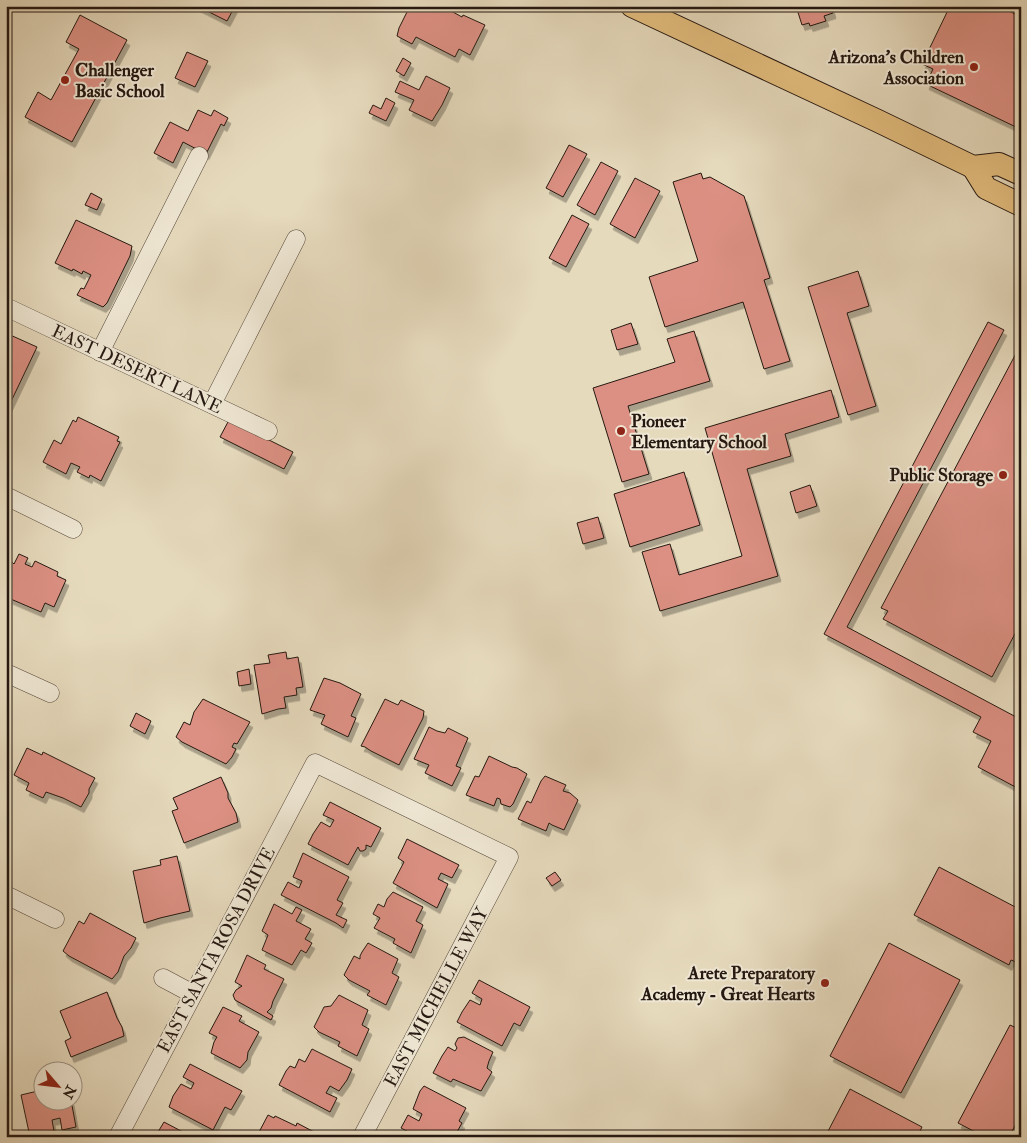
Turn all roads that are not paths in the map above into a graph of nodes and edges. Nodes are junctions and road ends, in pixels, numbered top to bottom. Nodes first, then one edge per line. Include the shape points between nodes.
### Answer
1 (632, 6) edge
2 (199, 156) dead end
3 (972, 167) junction
4 (1021, 174) edge
5 (1021, 205) edge
6 (296, 238) dead end
7 (6, 308) edge
8 (100, 352) junction
9 (212, 404) junction
10 (268, 431) dead end
11 (6, 496) edge
12 (73, 529) dead end
13 (6, 673) edge
14 (50, 693) dead end
15 (509, 857) joint
16 (6, 895) edge
17 (55, 919) dead end
18 (163, 978) dead end
19 (193, 994) junction
20 (118, 1137) edge
21 (362, 1137) edge

1 - 3 main road
2 - 8 street
3 - 4 main road via 999,164
3 - 5 main road via 986,188
6 - 9 street
7 - 8 street, EAST DESERT LANE
8 - 9 street, EAST DESERT LANE
9 - 10 street, EAST DESERT LANE
11 - 12 street
13 - 14 street
15 - 19 street, EAST SANTA ROSA DRIVE via 315,763
15 - 21 street, EAST MICHELLE WAY
16 - 17 street
18 - 19 street
19 - 20 street, EAST SANTA ROSA DRIVE

